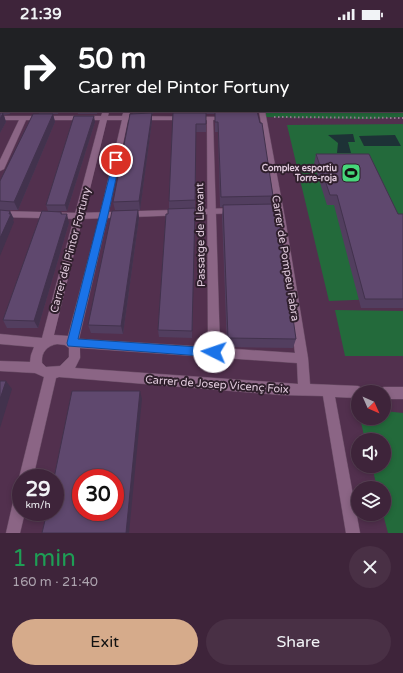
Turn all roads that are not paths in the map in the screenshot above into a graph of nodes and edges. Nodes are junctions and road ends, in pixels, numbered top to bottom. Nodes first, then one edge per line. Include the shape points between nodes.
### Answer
1 (105, 115) edge
2 (126, 115) edge
3 (261, 115) edge
4 (0, 118) edge
5 (23, 118) junction
6 (210, 118) junction
7 (231, 118) edge
8 (0, 169) edge
9 (242, 211) edge
10 (212, 212) junction
11 (0, 214) edge
12 (104, 215) junction
13 (79, 216) junction
14 (0, 339) edge
15 (46, 343) junction
16 (72, 343) junction
17 (214, 352) junction
18 (302, 358) junction
19 (0, 366) edge
20 (38, 368) junction
21 (55, 373) junction
22 (304, 390) junction
23 (328, 391) junction
24 (351, 392) edge
25 (391, 393) edge
26 (403, 393) edge
27 (28, 469) edge
28 (16, 521) edge
29 (13, 533) edge
30 (353, 533) edge

1 - 2 street
1 - 5 street
1 - 13 street, Carrer del Pintor Fortuny
2 - 6 street
2 - 12 street, Carrer del Pintor Fortuny
3 - 18 street, Carrer de Pompeu Fabra via 275,210
4 - 5 street
5 - 8 street
6 - 7 street
6 - 10 street, Passatge de Llevant
9 - 10 street
10 - 12 street
10 - 17 street, Passatge de Llevant
11 - 13 street
12 - 13 street
12 - 16 street, Carrer del Pintor Fortuny
13 - 15 street, Carrer del Pintor Fortuny
14 - 15 street
15 - 16 street via 63,339
15 - 20 street via 36,355
16 - 17 street
16 - 21 street via 75,351 74,360 67,368
17 - 18 street
18 - 22 street, Carrer de Josep Vicenç Foix
19 - 20 street
20 - 21 street via 45,373
21 - 22 street, Carrer de Josep Vicenç Foix
21 - 27 street
22 - 23 street
23 - 24 street
23 - 30 street
25 - 26 street
28 - 29 street

